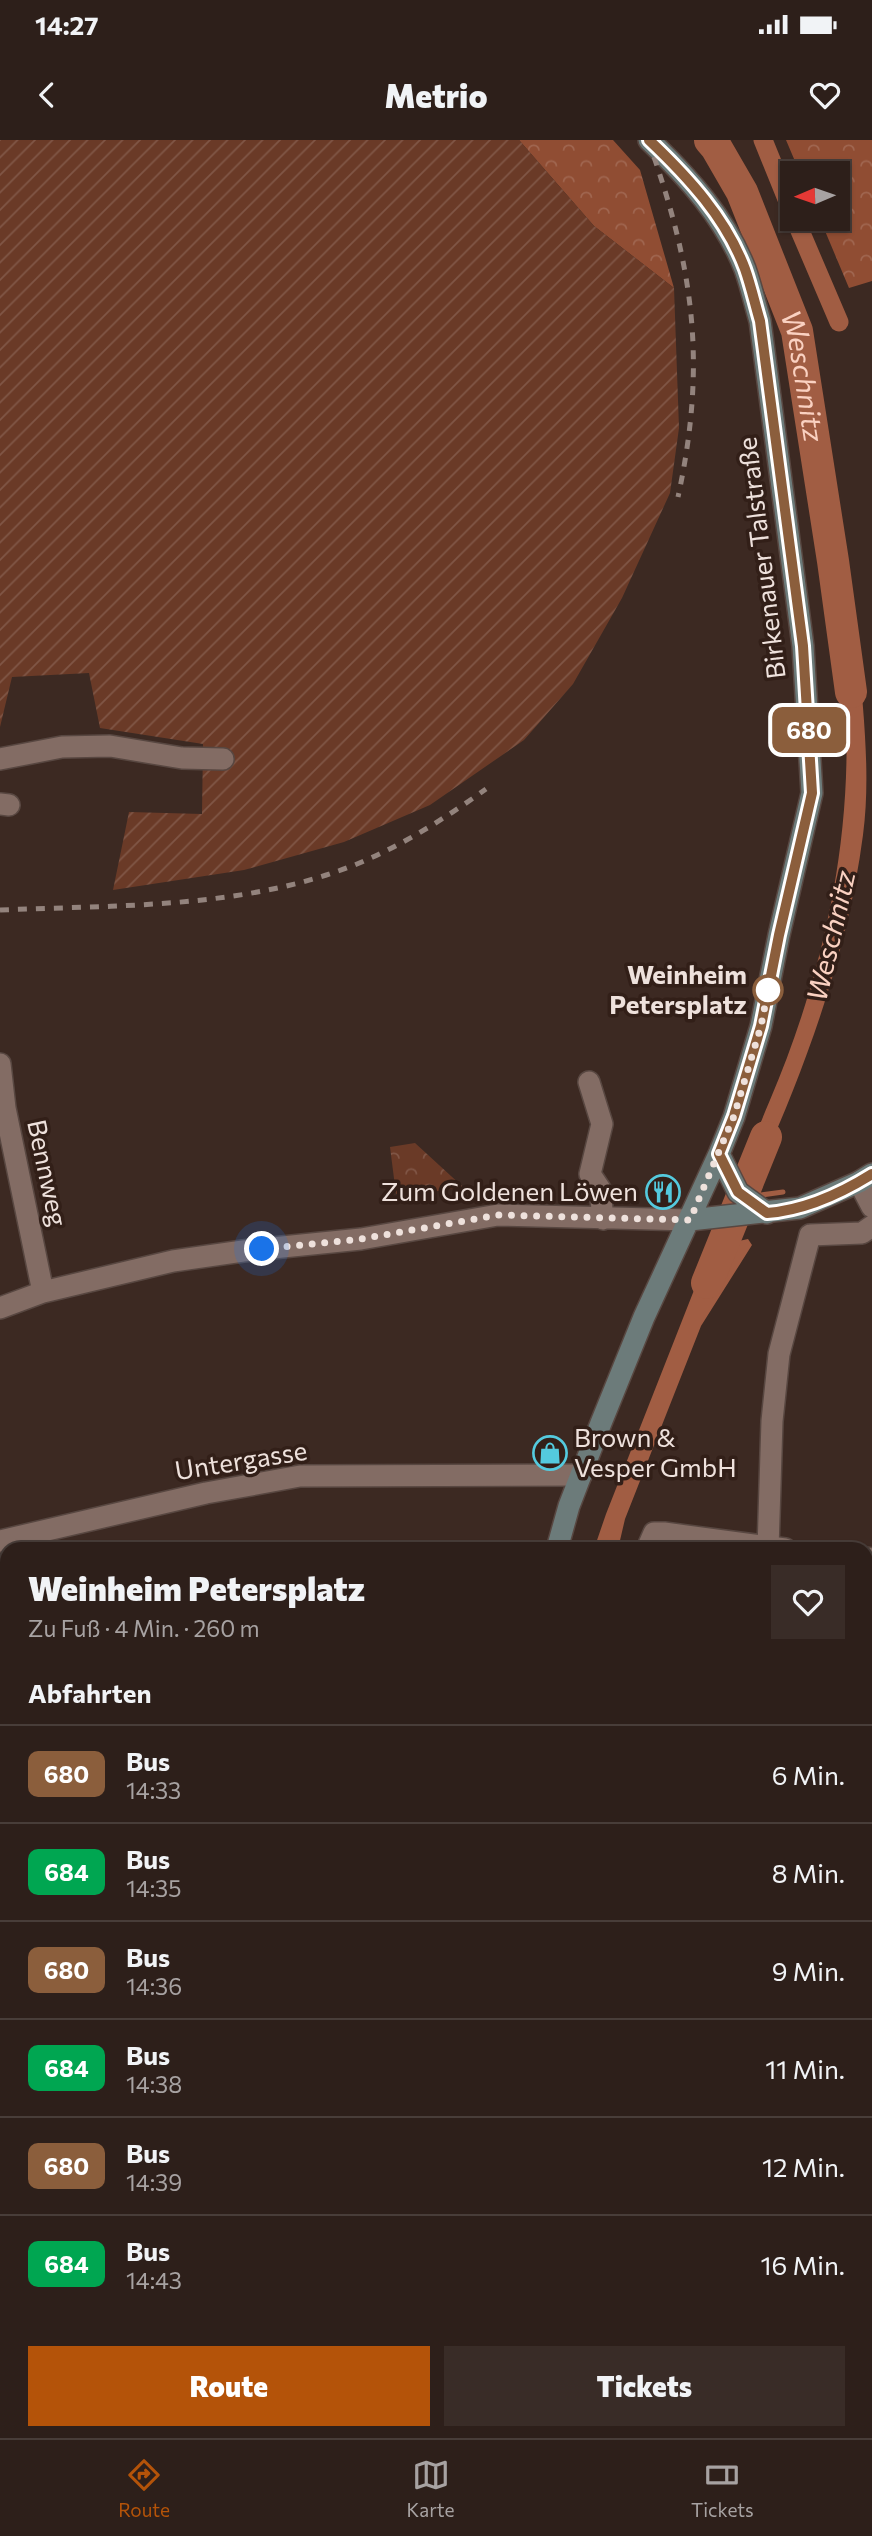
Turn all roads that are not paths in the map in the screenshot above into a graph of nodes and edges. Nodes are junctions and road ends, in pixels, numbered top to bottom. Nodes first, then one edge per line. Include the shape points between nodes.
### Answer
1 (649, 140) edge
2 (0, 759) edge
3 (223, 759) dead end
4 (0, 1064) edge
5 (589, 1082) dead end
6 (3, 1109) edge
7 (722, 1161) junction
8 (865, 1178) edge
9 (872, 1207) edge
10 (800, 1208) junction
11 (772, 1213) junction
12 (603, 1219) junction
13 (695, 1220) junction
14 (872, 1226) edge
15 (810, 1235) junction
16 (43, 1292) junction
17 (0, 1308) edge
18 (581, 1475) junction
19 (651, 1541) edge
20 (12, 1542) edge
21 (559, 1542) edge
22 (669, 1542) edge
23 (774, 1542) edge

1 - 7 main road, Birkenauer Talstraße via 721,220 745,269 760,321 801,633 810,745 812,793 806,827 761,1026
2 - 3 street via 62,747 110,746 182,758
4 - 6 street, Bennweg
5 - 12 street via 602,1124 590,1174 600,1189
6 - 16 street, Bennweg
7 - 11 main road via 738,1192
7 - 13 main road, Birkenauer Talstraße
8 - 9 street
8 - 10 main road
10 - 11 main road
10 - 15 street
11 - 13 main road
12 - 13 street
12 - 16 street via 498,1215 361,1239 173,1261
13 - 18 main road, Birkenauer Talstraße via 644,1317
14 - 15 street via 862,1234
15 - 23 street via 779,1353 772,1420
16 - 17 street
18 - 20 street, Untergasse via 300,1476 206,1493
18 - 21 main road, Birkenauer Talstraße
19 - 22 street

